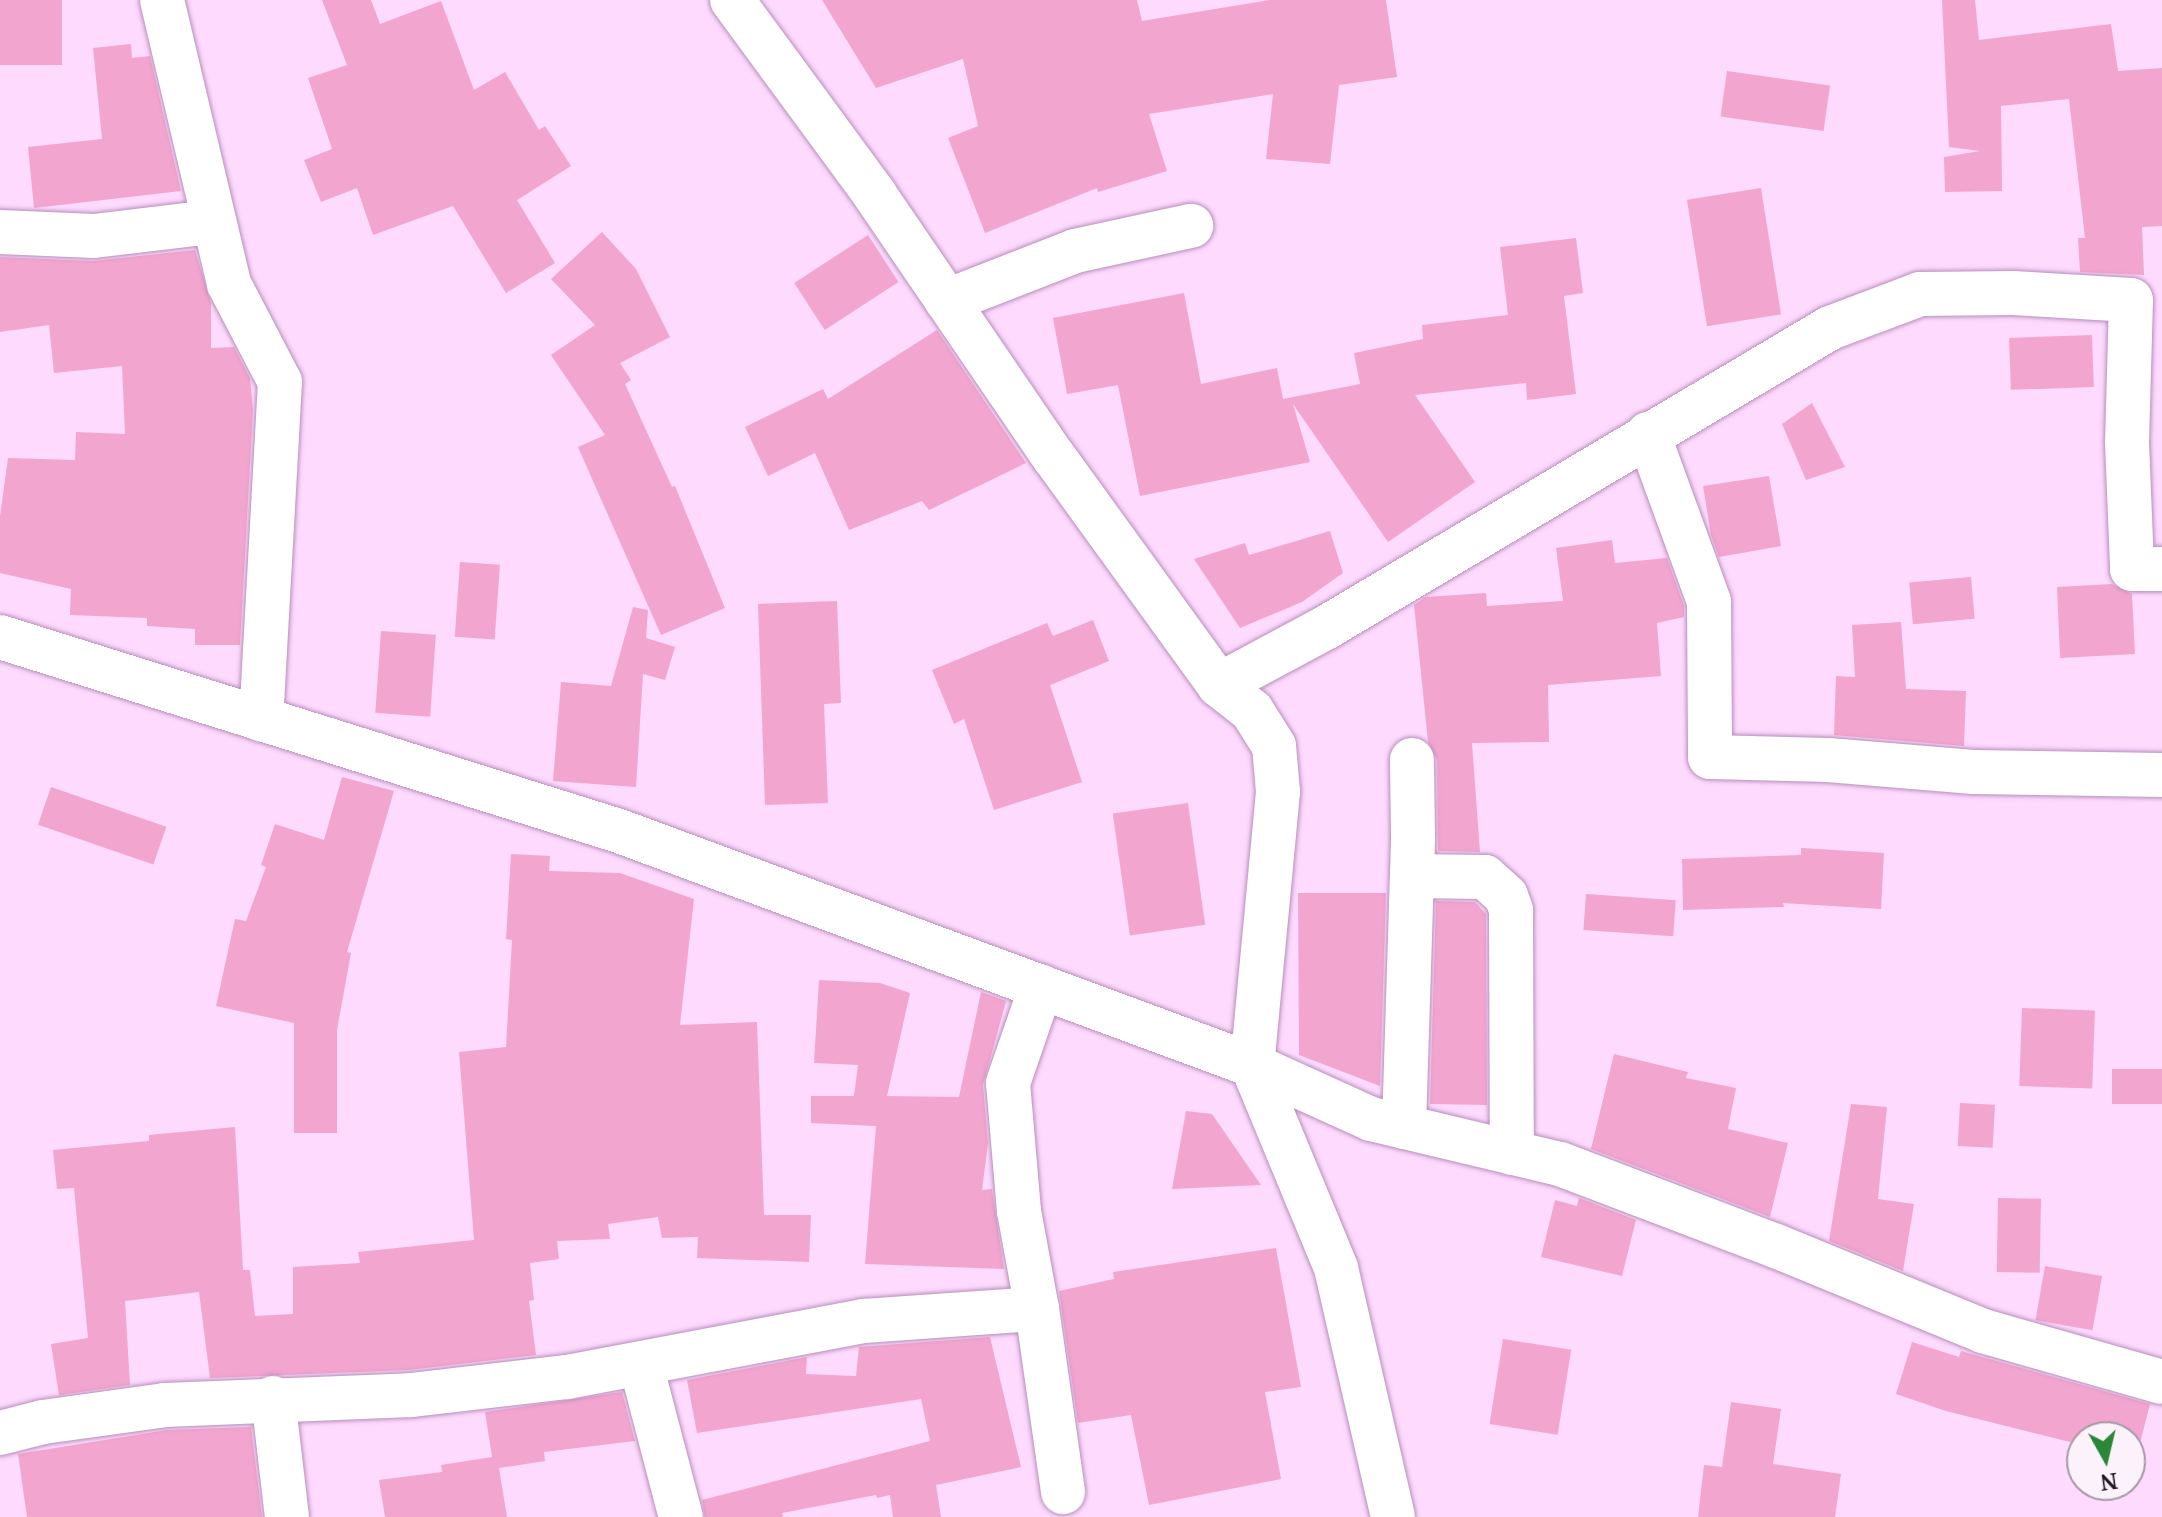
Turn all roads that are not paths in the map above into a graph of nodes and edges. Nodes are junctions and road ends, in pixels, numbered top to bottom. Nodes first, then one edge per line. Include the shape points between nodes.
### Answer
1 (162, 0) edge
2 (732, 0) edge
3 (212, 222) junction
4 (1191, 226) dead end
5 (0, 232) edge
6 (947, 301) junction
7 (1648, 434) junction
8 (2145, 442) edge
9 (2162, 569) edge
10 (0, 637) edge
11 (1219, 685) junction
12 (261, 719) junction
13 (1412, 760) dead end
14 (2162, 775) edge
15 (1412, 876) junction
16 (1041, 987) junction
17 (1252, 1065) junction
18 (1404, 1127) junction
19 (1512, 1153) junction
20 (1037, 1309) junction
21 (641, 1365) junction
22 (2162, 1382) edge
23 (273, 1398) junction
24 (0, 1433) edge
25 (1063, 1492) dead end
26 (287, 1517) edge
27 (681, 1517) edge
28 (1393, 1517) edge

1 - 3 street
2 - 6 street
3 - 5 street via 94,236
3 - 12 street via 229,284 280,382
4 - 6 street via 1075,251
6 - 11 street
7 - 8 street via 1830,328 1920,294 2013,293 2131,300
7 - 11 street via 1327,627
7 - 14 street via 1709,602 1710,757 1974,772
8 - 9 street via 2132,569
10 - 12 street
11 - 17 street via 1252,711 1274,746 1278,792
12 - 16 street via 619,831
13 - 15 street
15 - 18 street
15 - 19 street via 1485,877 1506,896 1511,910
16 - 17 street
16 - 20 street via 1008,1083 1019,1211
17 - 18 street via 1371,1119
17 - 28 street via 1336,1268
18 - 19 street
19 - 22 street via 1560,1164 1983,1331
20 - 21 street via 864,1321
20 - 25 street
21 - 23 street via 411,1395
21 - 27 street
23 - 24 street via 165,1405
23 - 26 street

